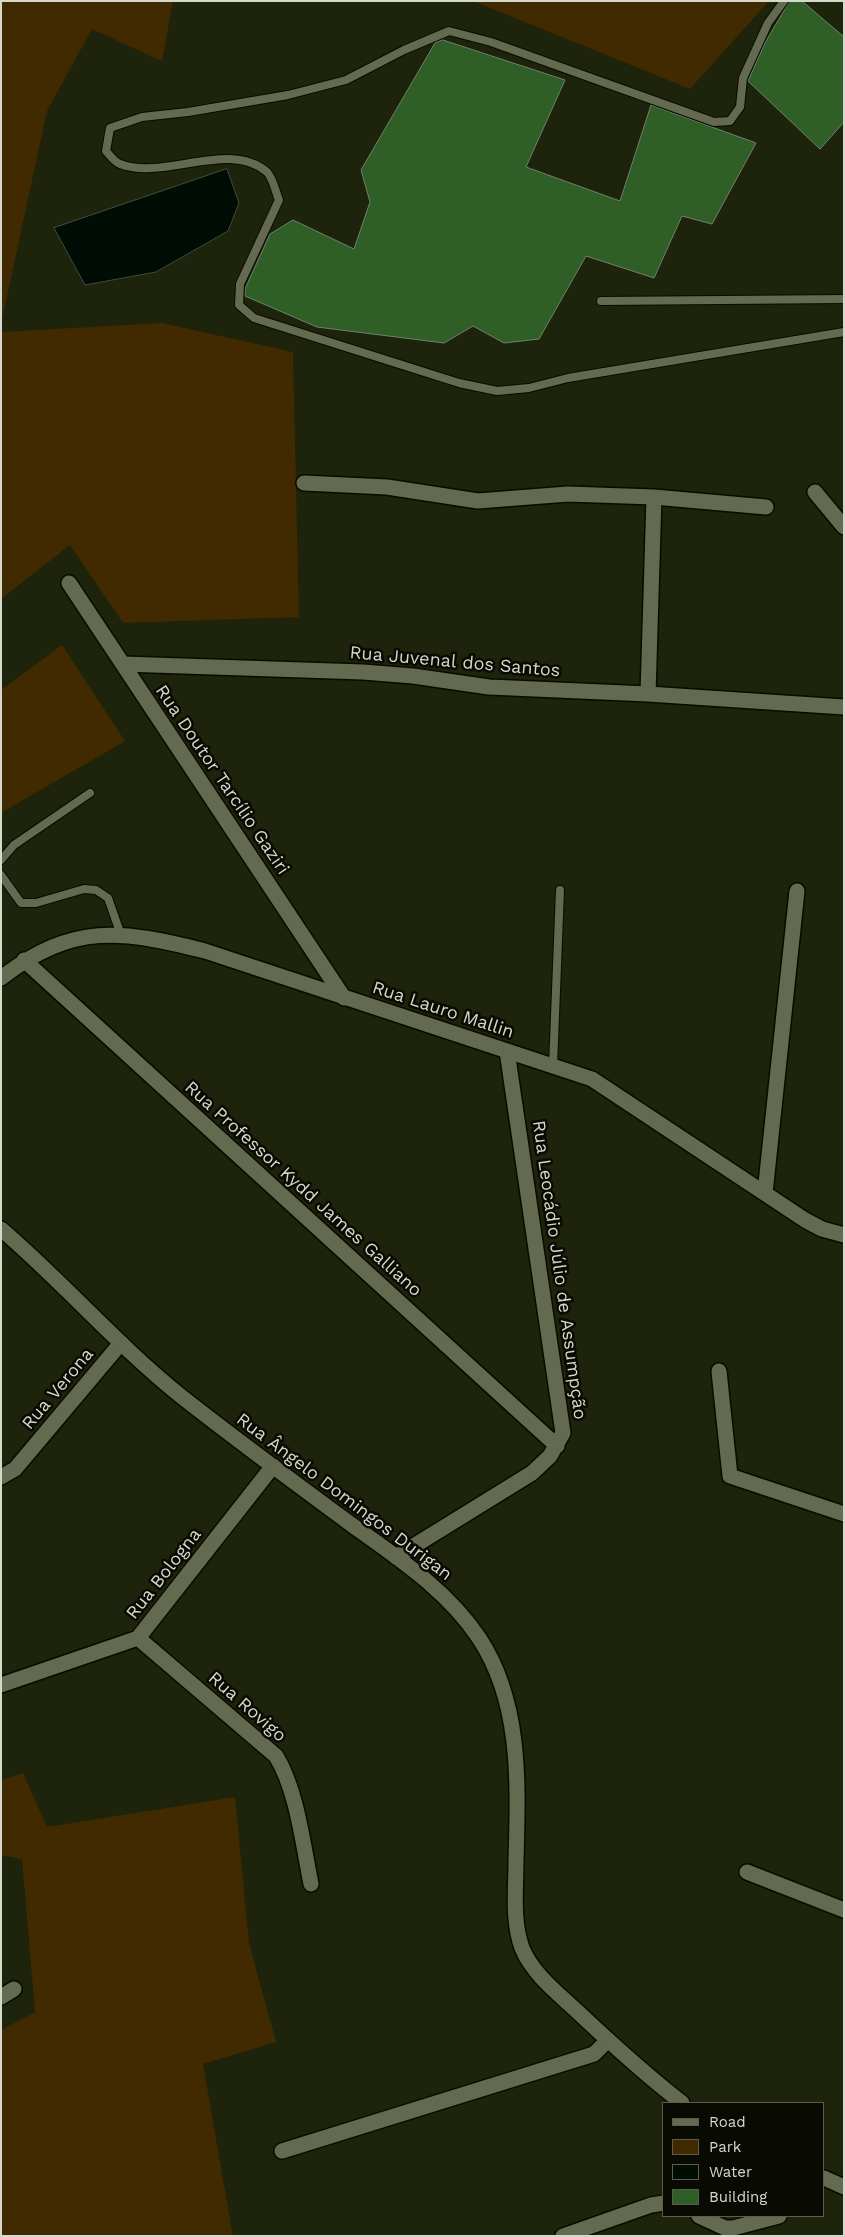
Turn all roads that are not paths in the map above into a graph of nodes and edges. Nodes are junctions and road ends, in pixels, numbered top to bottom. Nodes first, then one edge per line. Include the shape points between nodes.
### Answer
1 (784, 1) edge
2 (844, 299) edge
3 (601, 301) dead end
4 (844, 332) edge
5 (304, 483) dead end
6 (815, 492) dead end
7 (654, 497) junction
8 (766, 507) dead end
9 (844, 527) edge
10 (69, 583) dead end
11 (123, 664) junction
12 (648, 694) junction
13 (844, 707) edge
14 (90, 793) dead end
15 (1, 860) edge
16 (1, 875) edge
17 (560, 890) dead end
18 (797, 891) dead end
19 (121, 935) junction
20 (24, 960) junction
21 (1, 978) edge
22 (344, 998) junction
23 (507, 1051) junction
24 (553, 1066) junction
25 (765, 1193) junction
26 (1, 1229) edge
27 (844, 1235) edge
28 (121, 1343) junction
29 (719, 1371) dead end
30 (557, 1446) junction
31 (273, 1466) junction
32 (1, 1476) edge
33 (844, 1514) edge
34 (396, 1557) junction
35 (138, 1638) junction
36 (1, 1685) edge
37 (747, 1872) dead end
38 (311, 1884) dead end
39 (844, 1910) edge
40 (608, 2040) junction
41 (681, 2102) edge
42 (282, 2151) dead end
43 (825, 2178) edge
44 (844, 2187) edge
45 (662, 2203) edge
46 (701, 2217) edge
47 (775, 2217) edge
48 (562, 2236) edge

1 - 4 lane via 768,23 743,78 740,107 730,121 714,122 491,42 450,31 346,80 288,95 142,117 110,128 106,151 118,164 143,169 213,160 245,160 268,173 279,200 240,284 239,305 254,318 459,383 497,391 529,388 568,378
2 - 3 lane
5 - 7 street via 387,487 478,501 552,494
6 - 9 street
7 - 8 street
7 - 12 street
10 - 11 street, Rua Doutor Tarcílio Gaziri
11 - 12 street, Rua Juvenal dos Santos via 363,672 489,687
11 - 22 street, Rua Doutor Tarcílio Gaziri
12 - 13 street, Rua Juvenal dos Santos
14 - 15 lane via 14,845
16 - 19 lane via 21,902 36,903 84,889 96,890 108,898
17 - 24 lane
18 - 25 street
19 - 20 street, Rua Lauro Mallin via 86,936 62,942
19 - 22 street, Rua Lauro Mallin via 204,952
20 - 21 street, Rua Lauro Mallin
20 - 30 street, Rua Professor Kydd James Galliano
22 - 23 street, Rua Lauro Mallin
23 - 24 street, Rua Lauro Mallin
23 - 30 street, Rua Leocádio Júlio de Assumpção via 563,1421 563,1433
24 - 25 street, Rua Lauro Mallin via 605,1087
25 - 27 street, Rua Lauro Mallin via 805,1220
26 - 28 street, Rua Ângelo Domingos Durigan
28 - 31 street, Rua Ângelo Domingos Durigan via 182,1397
28 - 32 street, Rua Verona via 15,1469
29 - 33 street via 730,1476
30 - 34 street, Rua Leocádio Júlio de Assumpção via 532,1473
31 - 34 street, Rua Ângelo Domingos Durigan
31 - 35 street, Rua Bologna
34 - 40 street, Rua Ângelo Domingos Durigan via 431,1584 466,1619 495,1666 504,1690 515,1754 515,1916 518,1935 523,1950 541,1976
35 - 36 street, Rua Bologna
35 - 38 street, Rua Rovigo via 276,1756 290,1786
37 - 39 street
40 - 41 street, Rua Ângelo Domingos Durigan
40 - 42 street via 594,2054
43 - 44 street
45 - 48 street
46 - 47 street via 716,2226 733,2228

